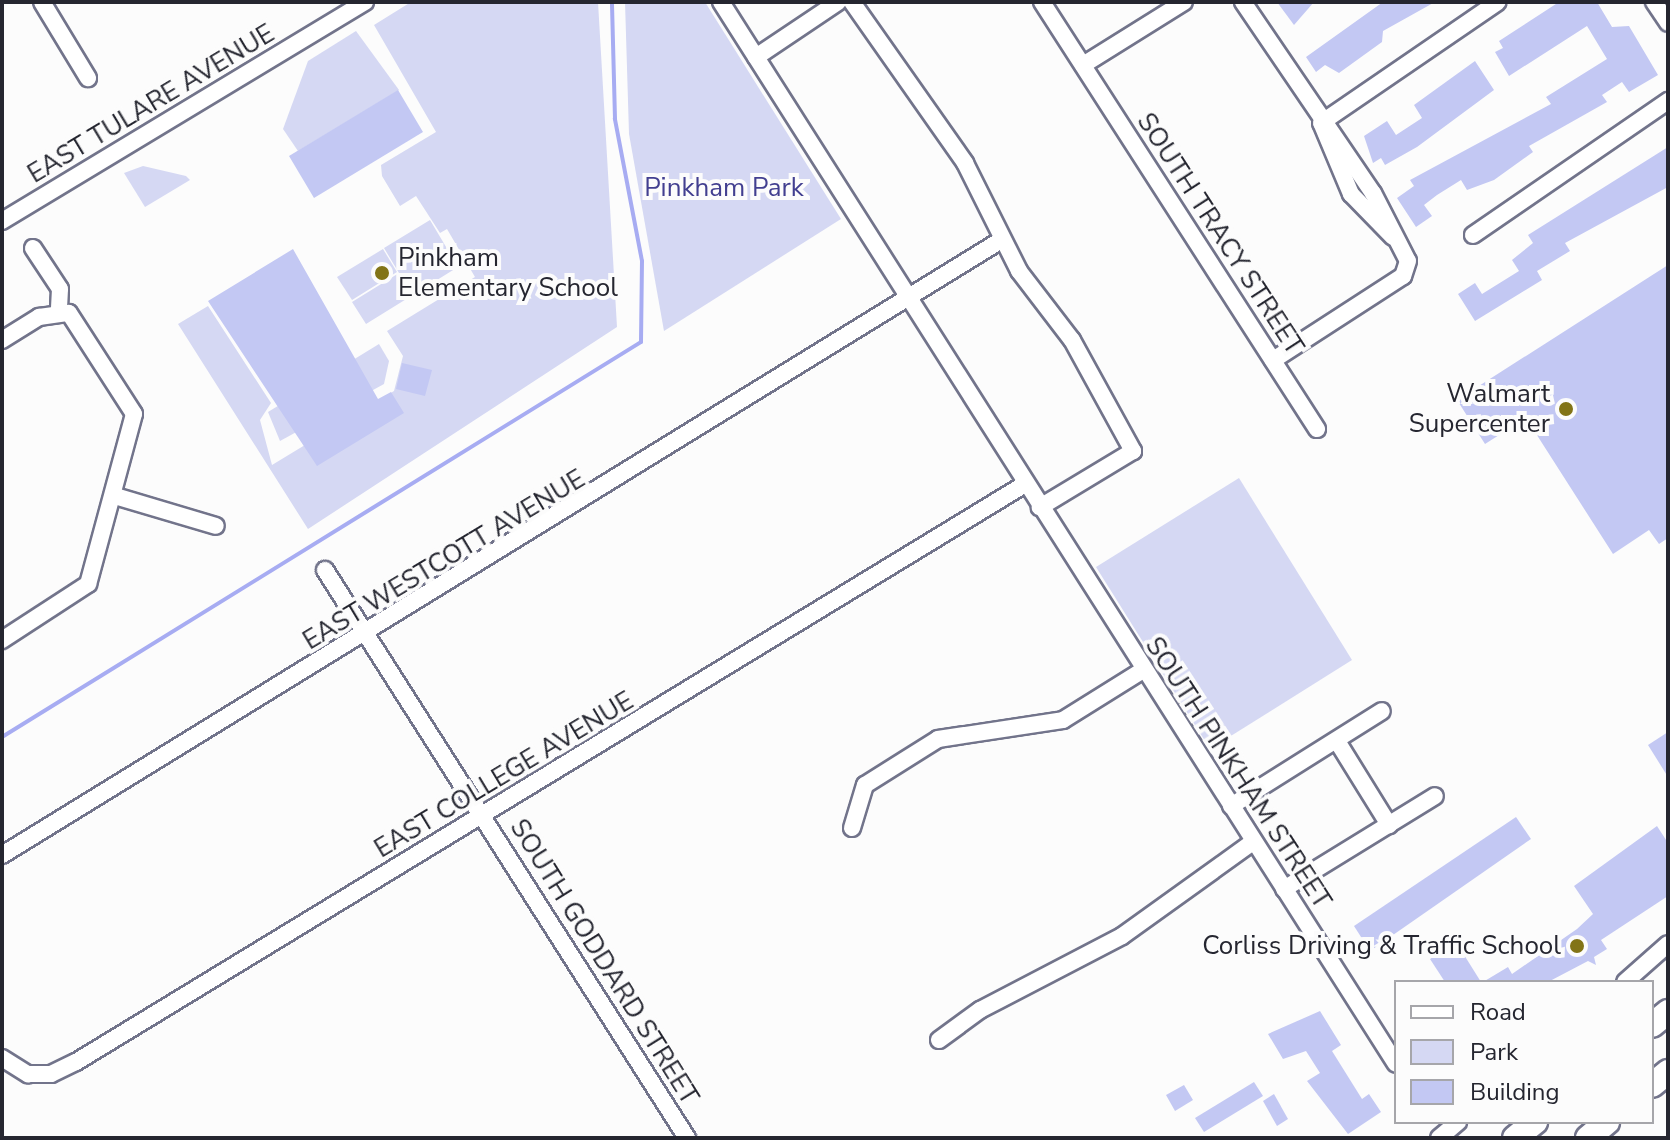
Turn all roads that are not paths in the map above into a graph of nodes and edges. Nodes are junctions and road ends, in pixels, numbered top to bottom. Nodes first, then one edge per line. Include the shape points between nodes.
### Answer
1 (42, 2) edge
2 (365, 2) edge
3 (721, 2) edge
4 (838, 2) edge
5 (852, 2) edge
6 (1042, 2) edge
7 (1184, 2) edge
8 (1243, 2) edge
9 (1498, 2) edge
10 (1654, 2) edge
11 (1668, 23) edge
12 (756, 57) junction
13 (1083, 65) junction
14 (88, 78) dead end
15 (1668, 101) edge
16 (1321, 123) junction
17 (2, 221) edge
18 (1473, 235) dead end
19 (1003, 239) junction
20 (33, 248) dead end
21 (908, 301) junction
22 (59, 310) junction
23 (2, 340) edge
24 (1273, 360) junction
25 (1317, 429) dead end
26 (1025, 484) junction
27 (115, 496) junction
28 (1040, 507) junction
29 (216, 526) dead end
30 (325, 570) dead end
31 (367, 635) junction
32 (2, 640) edge
33 (1143, 670) junction
34 (1382, 711) dead end
35 (1337, 741) junction
36 (1435, 796) dead end
37 (1231, 806) junction
38 (483, 817) junction
39 (1389, 825) junction
40 (852, 828) dead end
41 (1253, 842) junction
42 (2, 855) edge
43 (1284, 889) junction
44 (1668, 944) edge
45 (1627, 980) edge
46 (939, 1040) dead end
47 (2, 1058) edge
48 (1394, 1061) edge
49 (1532, 1124) edge
50 (1605, 1124) edge
51 (687, 1138) edge
52 (1515, 1138) edge
53 (1588, 1138) edge

1 - 14 street
2 - 17 street, EAST TULARE AVENUE
3 - 12 street, SOUTH PINKHAM STREET
4 - 12 street
5 - 19 street via 965,163
6 - 13 street, SOUTH TRACY STREET
7 - 13 street
8 - 16 street
9 - 16 street
10 - 11 street
12 - 21 street, SOUTH PINKHAM STREET
13 - 24 street, SOUTH TRACY STREET
15 - 18 street
16 - 24 street via 1351,194 1395,239 1408,269
19 - 21 street
19 - 28 street via 1032,292 1072,340 1133,451
20 - 22 street via 60,289
21 - 26 street, SOUTH PINKHAM STREET
21 - 31 street, EAST WESTCOTT AVENUE
22 - 23 street
22 - 27 street via 80,322 131,402 134,431
24 - 25 street, SOUTH TRACY STREET
26 - 28 street, SOUTH PINKHAM STREET
26 - 38 street, EAST COLLEGE AVENUE
27 - 29 street
27 - 32 street via 88,584
28 - 33 street, SOUTH PINKHAM STREET
30 - 31 street, SOUTH GODDARD STREET
31 - 38 street, SOUTH GODDARD STREET
31 - 42 street, EAST WESTCOTT AVENUE
33 - 37 street, SOUTH PINKHAM STREET
33 - 40 street via 1063,720 938,739 865,785
34 - 35 street
35 - 37 street
35 - 39 street
36 - 39 street
37 - 41 street, SOUTH PINKHAM STREET
38 - 47 street, EAST COLLEGE AVENUE via 76,1062 51,1074 28,1074
38 - 51 street, SOUTH GODDARD STREET
39 - 43 street
41 - 43 street, SOUTH PINKHAM STREET
41 - 46 street via 1122,936 980,1010
43 - 48 street, SOUTH PINKHAM STREET
44 - 45 street
49 - 52 highway
50 - 53 highway

